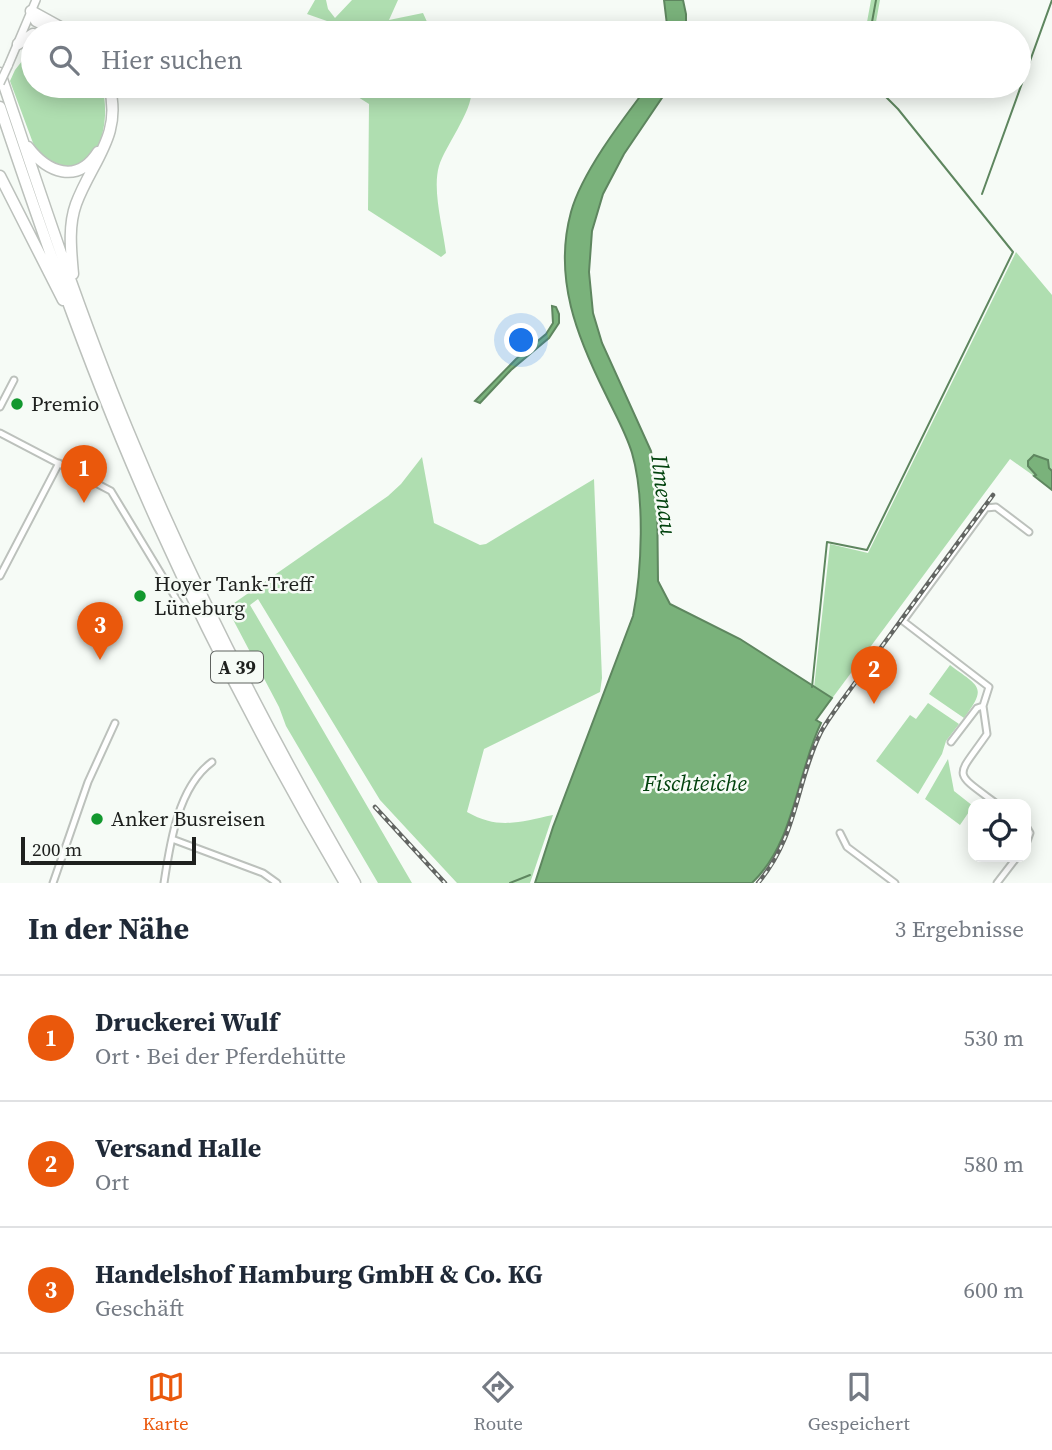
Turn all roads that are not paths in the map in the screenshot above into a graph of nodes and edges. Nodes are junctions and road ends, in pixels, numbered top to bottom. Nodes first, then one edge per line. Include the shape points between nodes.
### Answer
1 (36, 0) edge
2 (32, 11) junction
3 (28, 21) edge
4 (36, 21) edge
5 (50, 21) edge
6 (21, 37) edge
7 (21, 42) edge
8 (18, 44) junction
9 (4, 69) edge
10 (0, 83) edge
11 (108, 98) edge
12 (111, 98) edge
13 (0, 107) edge
14 (23, 141) junction
15 (0, 176) edge
16 (75, 292) junction
17 (86, 346) junction
18 (14, 380) dead end
19 (0, 407) edge
20 (0, 433) edge
21 (59, 463) junction
22 (1029, 532) dead end
23 (0, 576) edge
24 (183, 610) dead end
25 (983, 706) junction
26 (114, 723) dead end
27 (951, 742) dead end
28 (212, 762) dead end
29 (990, 799) edge
30 (840, 833) dead end
31 (172, 839) junction
32 (1013, 862) edge
33 (53, 883) edge
34 (164, 883) edge
35 (277, 883) edge
36 (345, 883) edge
37 (355, 883) edge
38 (895, 883) edge
39 (997, 883) edge

1 - 2 main road
2 - 3 main road
2 - 4 highway
2 - 5 highway
6 - 8 main road
7 - 8 highway
8 - 9 main road
9 - 10 main road, bridge
9 - 14 highway, A 39
11 - 14 highway via 106,131 87,165 58,171 42,163
12 - 16 highway via 106,147 75,206 71,244
13 - 17 highway, A 39
14 - 16 highway, A 39
15 - 17 highway
16 - 37 highway, A 39 via 134,444 202,596 274,739
17 - 36 highway, A 39 via 203,620
18 - 19 street
20 - 21 street
21 - 23 street
21 - 24 street via 116,495
22 - 25 street via 996,507 986,508 903,621 989,687
25 - 27 street
25 - 29 street via 986,734 962,768 962,775
26 - 33 street via 85,789
28 - 31 street via 195,780
30 - 38 street via 847,847
31 - 34 street
31 - 35 street via 263,873
32 - 39 street

